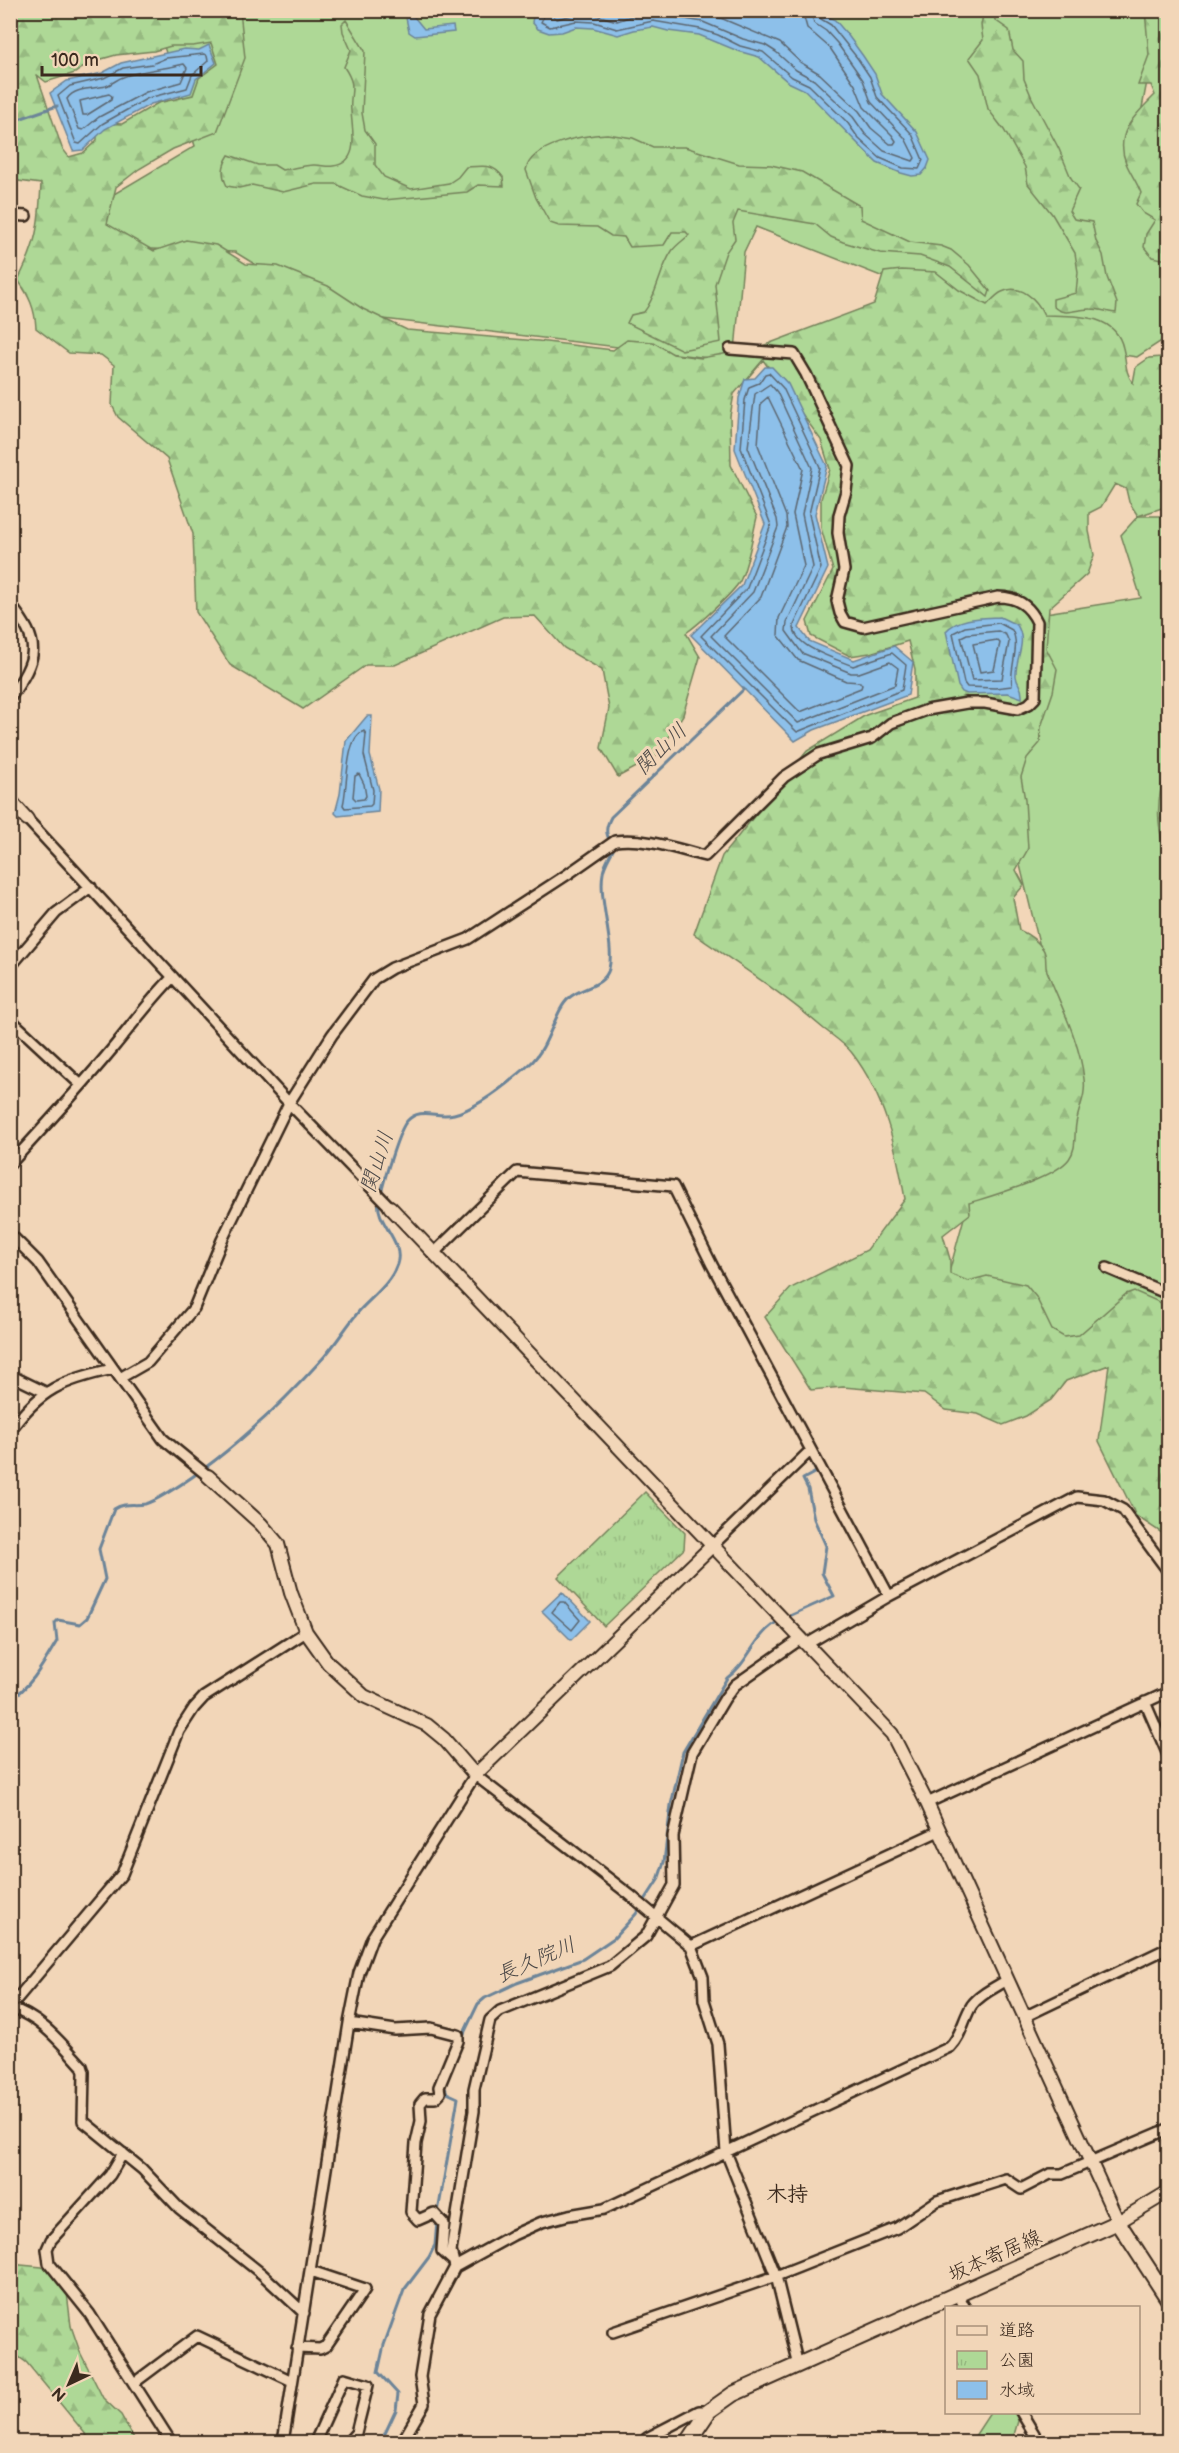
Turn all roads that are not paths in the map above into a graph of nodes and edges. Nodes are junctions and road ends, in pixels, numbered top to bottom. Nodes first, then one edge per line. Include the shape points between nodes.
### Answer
1 (10, 215) edge
2 (26, 216) dead end
3 (730, 349) dead end
4 (10, 604) edge
5 (10, 698) edge
6 (10, 800) edge
7 (27, 819) joint
8 (91, 887) junction
9 (10, 967) edge
10 (173, 977) junction
11 (10, 1019) edge
12 (81, 1085) junction
13 (289, 1103) junction
14 (10, 1164) edge
15 (390, 1207) joint
16 (10, 1234) edge
17 (433, 1254) junction
18 (1107, 1268) dead end
19 (1168, 1294) edge
20 (113, 1369) junction
21 (10, 1375) edge
22 (120, 1378) junction
23 (45, 1392) junction
24 (10, 1431) edge
25 (811, 1450) junction
26 (208, 1476) joint
27 (713, 1545) junction
28 (1168, 1571) edge
29 (889, 1596) junction
30 (306, 1632) junction
31 (804, 1641) junction
32 (1168, 1692) edge
33 (1145, 1702) junction
34 (1168, 1755) edge
35 (475, 1774) junction
36 (927, 1803) junction
37 (939, 1831) junction
38 (657, 1918) junction
39 (691, 1946) junction
40 (1168, 1948) edge
41 (1007, 1980) junction
42 (10, 2008) edge
43 (1024, 2017) junction
44 (349, 2023) junction
45 (1168, 2129) edge
46 (726, 2152) junction
47 (123, 2153) junction
48 (1091, 2162) junction
49 (1168, 2192) edge
50 (1118, 2222) junction
51 (454, 2264) junction
52 (311, 2271) junction
53 (776, 2276) junction
54 (958, 2294) junction
55 (1168, 2299) edge
56 (964, 2306) edge
57 (304, 2313) junction
58 (613, 2332) dead end
59 (297, 2348) junction
60 (798, 2365) junction
61 (292, 2381) junction
62 (134, 2383) junction
63 (709, 2411) junction
64 (1022, 2414) edge
65 (171, 2442) edge
66 (282, 2442) edge
67 (315, 2442) edge
68 (348, 2442) edge
69 (402, 2442) edge
70 (646, 2442) edge
71 (688, 2442) edge
72 (1039, 2442) edge

1 - 2 street
3 - 13 street via 794,354 849,466 838,533 844,570 837,601 845,622 863,627 998,597 1018,600 1037,622 1035,698 1018,709 967,703 927,710 891,723 872,738 819,754 784,777 705,856 663,845 615,841 468,939 374,978
4 - 5 street via 26,625 33,652 29,668
6 - 7 street
7 - 8 street
8 - 9 street via 56,913
8 - 10 street
10 - 12 street
10 - 13 street
11 - 12 street
12 - 14 street
13 - 15 street
13 - 22 street via 222,1240 194,1308 148,1362
15 - 17 street
16 - 20 street via 38,1262
17 - 25 street via 518,1172 673,1186
17 - 27 street
18 - 19 street
20 - 22 street
20 - 23 street via 80,1376
21 - 23 street
22 - 26 street via 163,1438
23 - 24 street
25 - 27 street
25 - 29 street
26 - 30 street via 278,1544
27 - 31 street
27 - 35 street
28 - 29 street via 1123,1510 1104,1500 1077,1497
29 - 31 street
30 - 35 street via 328,1663 352,1686 364,1696 427,1725
30 - 42 street via 204,1697 194,1708 179,1731 122,1874
31 - 36 street via 892,1734
31 - 38 street via 735,1685 692,1753 673,1836 674,1885
32 - 33 street
33 - 34 street
33 - 36 street
35 - 38 street
35 - 44 street via 372,1938 359,1973
36 - 37 street
37 - 39 street
37 - 41 street
38 - 39 street
38 - 51 street via 646,1936 610,1966 500,2011 490,2020 474,2089 474,2111 454,2225
39 - 46 street via 703,1977 704,2000 718,2044
40 - 43 street
41 - 43 street
41 - 46 street via 970,2007 958,2039 950,2047
42 - 47 street via 34,2018 82,2066 83,2121
43 - 48 street
44 - 51 street via 395,2030 431,2028 458,2035 440,2093 420,2104 411,2212 418,2220 434,2213 444,2224 442,2251
44 - 52 street
45 - 48 street
46 - 51 street via 604,2210 542,2222
46 - 53 street
47 - 57 street via 179,2208
47 - 62 street via 110,2175 47,2249 49,2263 79,2299
48 - 50 street
48 - 53 street via 1062,2174 1050,2174 1021,2189 1005,2179 937,2201 897,2228
49 - 50 street
50 - 54 main road, 坂本寄居線
50 - 55 main road
51 - 69 street via 430,2314 420,2377 424,2404
52 - 57 street
52 - 59 street via 364,2289 326,2346
53 - 58 street
53 - 60 street
54 - 56 street
54 - 60 main road, 坂本寄居線
57 - 59 street
59 - 61 street
60 - 63 main road, 坂本寄居線 via 733,2394
61 - 62 street via 197,2336
61 - 66 street
62 - 65 street
63 - 70 street via 699,2411
63 - 71 main road, 坂本寄居線
64 - 72 street
67 - 68 street via 344,2378 368,2385 356,2433

